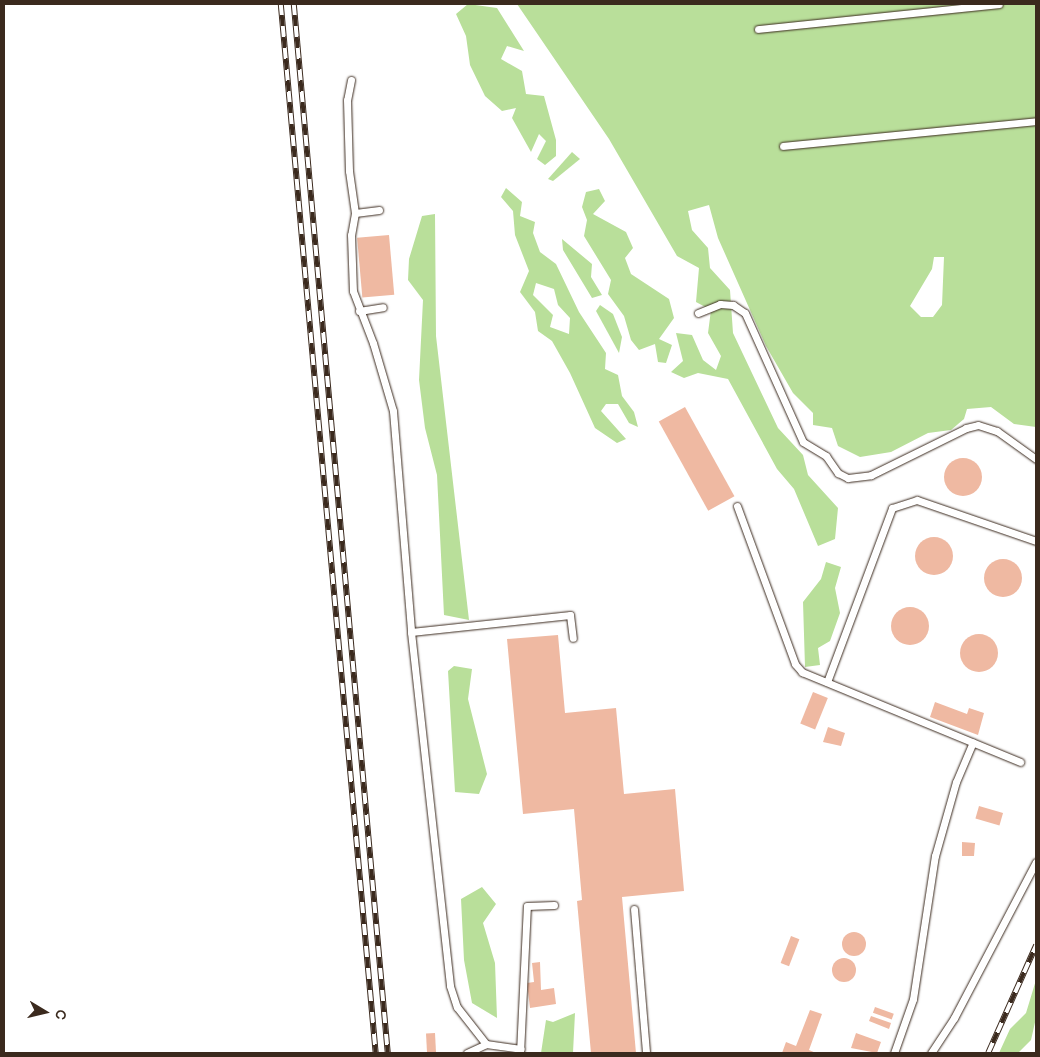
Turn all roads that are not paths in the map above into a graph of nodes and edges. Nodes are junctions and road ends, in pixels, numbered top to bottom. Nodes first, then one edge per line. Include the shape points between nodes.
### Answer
1 (999, 4) edge
2 (758, 29) dead end
3 (351, 80) dead end
4 (1036, 121) edge
5 (783, 146) dead end
6 (379, 210) dead end
7 (355, 214) junction
8 (383, 307) dead end
9 (359, 311) junction
10 (698, 313) dead end
11 (1036, 459) edge
12 (737, 506) dead end
13 (1036, 541) edge
14 (411, 632) junction
15 (573, 638) dead end
16 (827, 682) junction
17 (973, 742) junction
18 (1020, 762) dead end
19 (1036, 862) edge
20 (554, 904) dead end
21 (634, 909) dead end
22 (486, 1044) junction
23 (520, 1051) edge
24 (467, 1053) edge
25 (646, 1053) edge
26 (894, 1053) edge
27 (931, 1053) edge

1 - 2 lane
3 - 7 lane via 347,100 349,171
4 - 5 lane
6 - 7 lane
7 - 9 lane via 351,235 353,291
8 - 9 lane
9 - 14 lane via 373,343 393,412
10 - 11 lane via 720,304 733,305 745,313 803,442 826,456 838,473 848,478 871,476 978,425 997,432
12 - 16 lane via 795,664 802,672
13 - 16 lane via 917,500 892,508
14 - 15 lane via 570,615
14 - 22 lane via 450,986 457,1007
16 - 17 lane
17 - 18 lane
17 - 26 lane via 956,782 935,856 913,999
19 - 27 lane via 963,1001
20 - 23 lane via 527,906
21 - 25 lane
22 - 23 lane
22 - 24 lane

